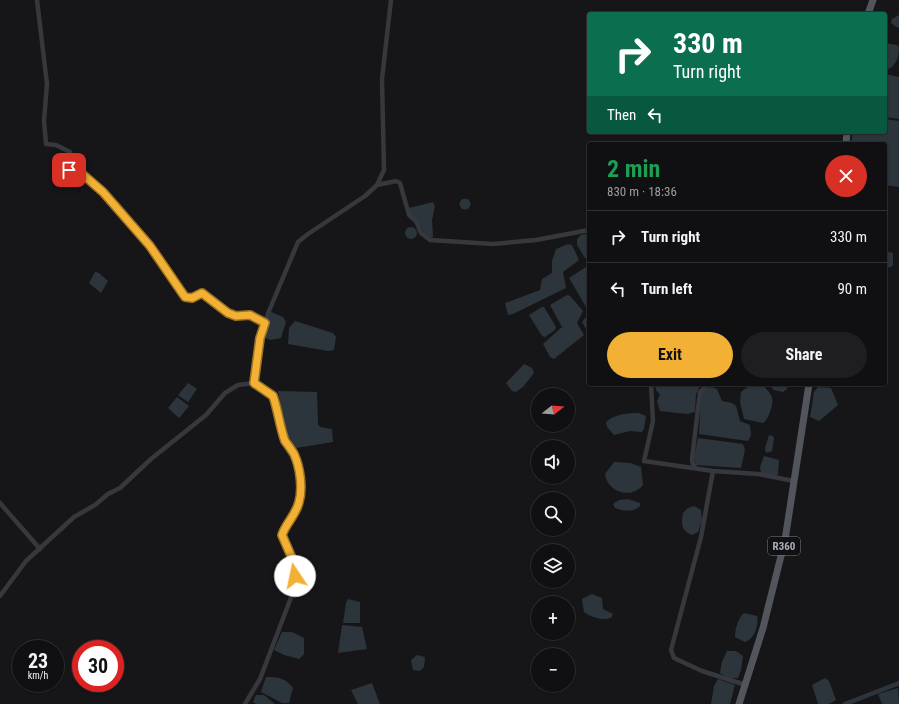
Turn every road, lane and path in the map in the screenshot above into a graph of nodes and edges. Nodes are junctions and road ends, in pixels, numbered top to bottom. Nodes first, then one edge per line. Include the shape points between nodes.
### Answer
1 (37, 0) edge
2 (391, 0) edge
3 (872, 0) edge
4 (869, 12) edge
5 (377, 185) junction
6 (587, 230) edge
7 (265, 323) junction
8 (254, 383) junction
9 (651, 386) edge
10 (707, 386) edge
11 (810, 386) edge
12 (695, 467) junction
13 (714, 471) junction
14 (794, 482) junction
15 (0, 503) edge
16 (40, 549) junction
17 (0, 596) edge
18 (746, 685) junction
19 (245, 704) edge
20 (740, 704) edge

1 - 7 street via 46,84 46,144 56,145 70,152 69,170 80,172 103,192 150,246 185,297 192,298 202,293 228,313 236,316 250,315
2 - 5 street via 382,79 384,170
3 - 4 main road
5 - 6 street via 398,182 409,215 416,221 421,233 430,240 493,244 536,240
5 - 7 street via 298,242
7 - 8 street via 260,338
8 - 16 street via 238,385 225,393 206,415 151,459 120,488 74,517
8 - 19 street via 273,396 285,440 294,455 301,485 300,501 285,525 282,535 295,565 295,587 260,679
9 - 12 street via 653,421 644,461
10 - 12 street via 700,392 692,459
11 - 14 main road, R360
12 - 13 street
13 - 14 street via 758,474
13 - 18 street via 701,537 671,650 674,658 702,671
14 - 18 main road, R360 via 785,540 773,592
15 - 16 street
16 - 17 street via 26,561
18 - 20 main road, R360

